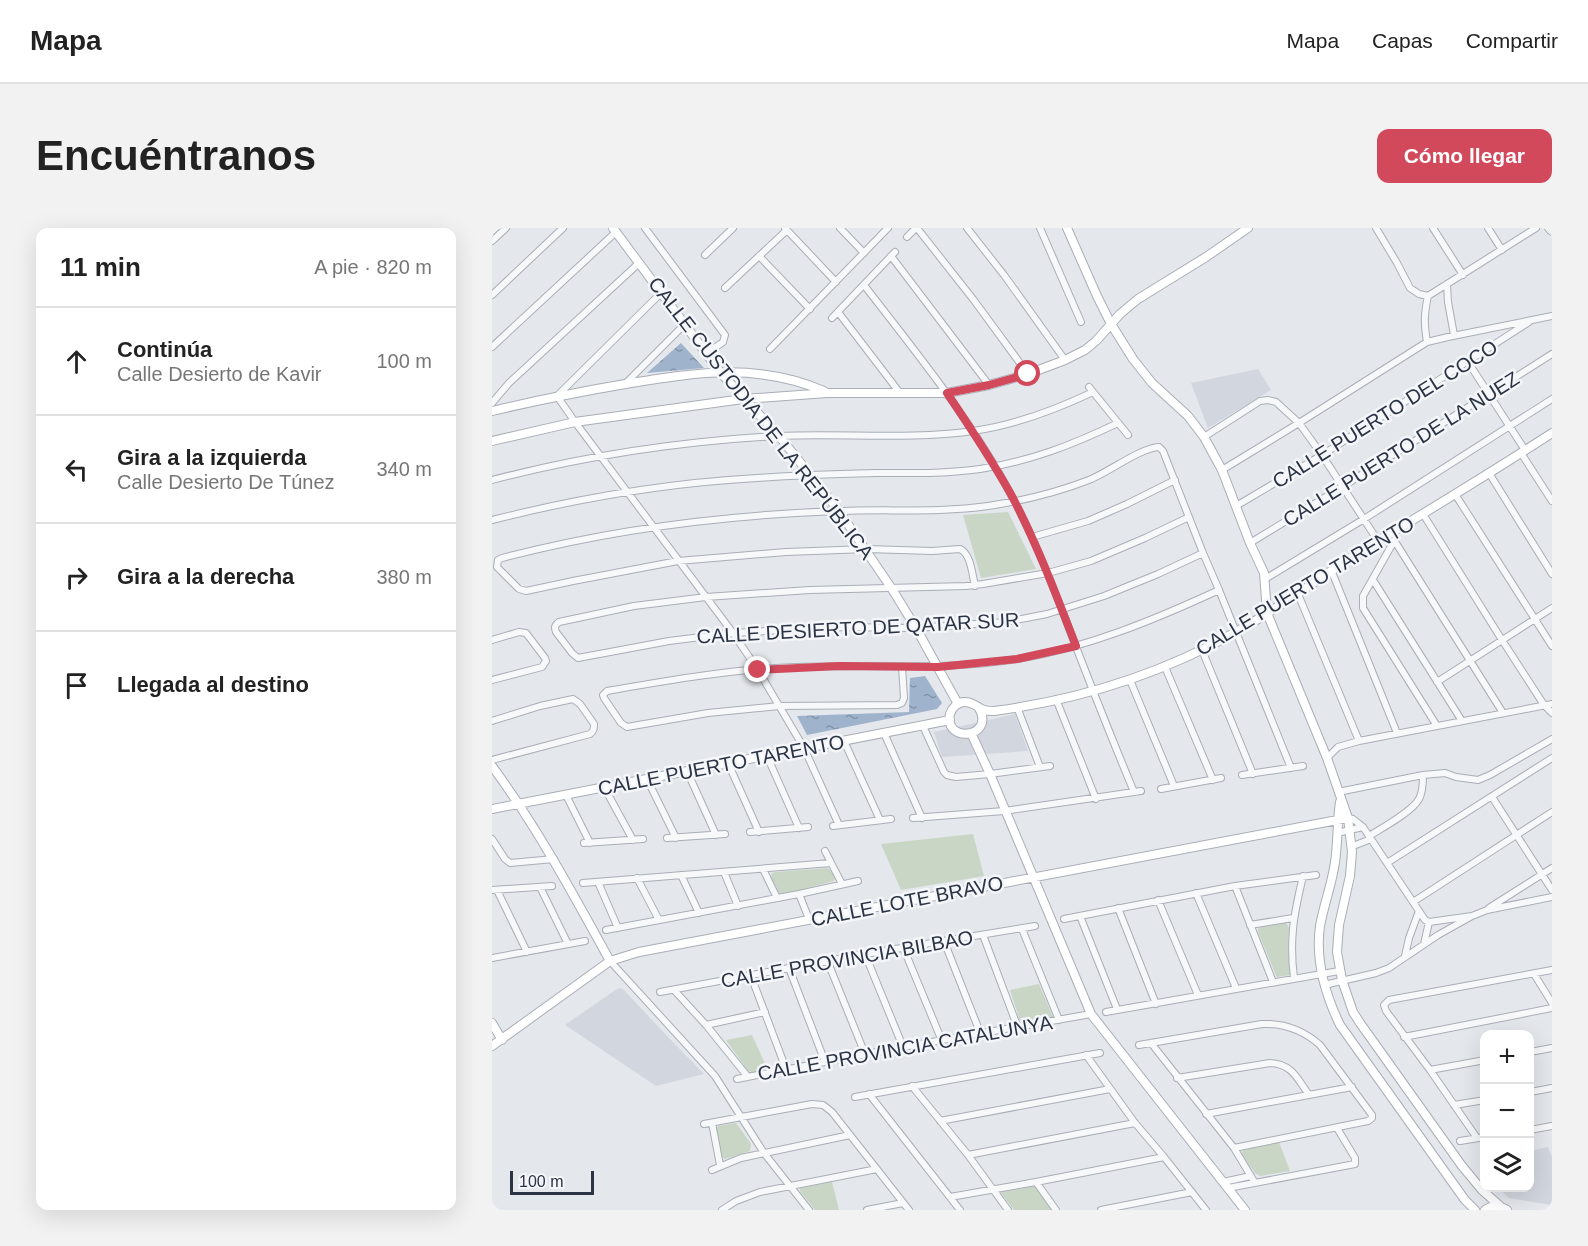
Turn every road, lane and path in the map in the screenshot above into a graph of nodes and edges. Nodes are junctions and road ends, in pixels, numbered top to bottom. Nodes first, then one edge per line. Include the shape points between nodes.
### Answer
1 (507, 228) edge
2 (563, 228) edge
3 (645, 228) edge
4 (733, 228) edge
5 (840, 228) edge
6 (888, 228) edge
7 (916, 228) edge
8 (967, 228) edge
9 (1040, 228) edge
10 (1068, 228) edge
11 (1248, 228) edge
12 (1376, 228) edge
13 (1433, 228) edge
14 (1488, 228) edge
15 (1536, 228) edge
16 (1549, 228) edge
17 (786, 229) edge
18 (615, 230) edge
19 (1552, 231) edge
20 (907, 237) dead end
21 (492, 242) edge
22 (1502, 250) junction
23 (864, 253) junction
24 (705, 255) dead end
25 (759, 256) junction
26 (639, 263) junction
27 (1463, 275) junction
28 (836, 282) junction
29 (1447, 284) junction
30 (864, 285) junction
31 (725, 288) dead end
32 (661, 293) junction
33 (492, 295) edge
34 (1428, 296) junction
35 (810, 309) junction
36 (838, 312) junction
37 (1552, 316) edge
38 (832, 318) dead end
39 (1532, 320) junction
40 (1081, 322) dead end
41 (1111, 324) junction
42 (684, 325) junction
43 (1454, 335) junction
44 (1427, 342) junction
45 (492, 347) edge
46 (770, 349) dead end
47 (706, 354) junction
48 (1552, 354) edge
49 (1065, 360) junction
50 (1468, 362) junction
51 (720, 372) junction
52 (1028, 374) junction
53 (624, 384) junction
54 (989, 385) junction
55 (827, 393) junction
56 (900, 393) junction
57 (947, 393) junction
58 (1488, 394) junction
59 (557, 396) junction
60 (743, 399) junction
61 (1552, 399) edge
62 (492, 403) edge
63 (492, 411) edge
64 (575, 422) junction
65 (1118, 423) junction
66 (1299, 423) junction
67 (1509, 427) junction
68 (973, 431) junction
69 (1552, 433) edge
70 (1128, 435) dead end
71 (778, 436) junction
72 (1204, 436) junction
73 (492, 441) edge
74 (1523, 452) junction
75 (1322, 455) junction
76 (601, 457) junction
77 (994, 466) junction
78 (1222, 470) junction
79 (1489, 473) junction
80 (811, 475) junction
81 (492, 480) edge
82 (1175, 480) junction
83 (1342, 487) junction
84 (627, 491) junction
85 (1455, 494) junction
86 (1015, 501) junction
87 (1552, 501) edge
88 (1236, 506) junction
89 (839, 511) junction
90 (1423, 514) junction
91 (1189, 517) junction
92 (1364, 519) junction
93 (492, 520) edge
94 (654, 527) junction
95 (1032, 537) junction
96 (1392, 538) junction
97 (1378, 541) junction
98 (1250, 543) junction
99 (867, 549) junction
100 (1203, 553) junction
101 (678, 561) junction
102 (1332, 572) junction
103 (1048, 573) junction
104 (1552, 574) edge
105 (1265, 579) junction
106 (1373, 580) junction
107 (975, 586) junction
108 (892, 589) junction
109 (1219, 590) junction
110 (1298, 594) junction
111 (706, 597) junction
112 (1552, 608) edge
113 (1062, 610) junction
114 (1267, 613) junction
115 (1535, 619) junction
116 (916, 628) junction
117 (1236, 632) junction
118 (733, 633) junction
119 (492, 640) edge
120 (1502, 640) junction
121 (1076, 646) junction
122 (1552, 646) edge
123 (1202, 650) junction
124 (1469, 660) junction
125 (902, 667) junction
126 (938, 667) junction
127 (1165, 667) junction
128 (758, 670) junction
129 (492, 680) edge
130 (1130, 680) junction
131 (1437, 682) junction
132 (1093, 691) junction
133 (1056, 699) junction
134 (958, 704) junction
135 (1552, 704) edge
136 (1544, 705) junction
137 (779, 706) junction
138 (1017, 707) junction
139 (979, 708) junction
140 (1006, 709) junction
141 (1503, 713) junction
142 (1552, 713) edge
143 (950, 720) junction
144 (492, 721) edge
145 (1462, 721) junction
146 (923, 726) junction
147 (1437, 726) junction
148 (980, 727) junction
149 (884, 733) junction
150 (971, 733) junction
151 (1397, 733) junction
152 (1552, 739) edge
153 (844, 741) junction
154 (1359, 741) junction
155 (804, 748) junction
156 (767, 756) junction
157 (1327, 758) junction
158 (1552, 758) edge
159 (492, 760) edge
160 (728, 763) junction
161 (492, 766) edge
162 (1050, 766) dead end
163 (1303, 766) dead end
164 (1040, 767) junction
165 (1291, 768) junction
166 (687, 771) junction
167 (990, 774) junction
168 (1253, 774) junction
169 (1242, 776) dead end
170 (1423, 776) junction
171 (1221, 778) dead end
172 (647, 779) junction
173 (1214, 780) junction
174 (1174, 786) junction
175 (604, 788) junction
176 (1161, 789) dead end
177 (566, 795) junction
178 (1339, 795) junction
179 (1492, 797) junction
180 (1096, 799) junction
181 (519, 804) junction
182 (492, 809) edge
183 (1004, 812) junction
184 (1552, 812) edge
185 (913, 818) dead end
186 (922, 818) junction
187 (1348, 818) junction
188 (891, 819) dead end
189 (880, 820) junction
190 (1337, 821) junction
191 (1364, 827) junction
192 (799, 828) junction
193 (807, 828) dead end
194 (1350, 830) junction
195 (750, 832) dead end
196 (759, 832) junction
197 (1337, 833) junction
198 (725, 834) dead end
199 (716, 835) junction
200 (1516, 835) junction
201 (1370, 837) junction
202 (667, 838) dead end
203 (676, 838) junction
204 (492, 839) edge
205 (643, 839) dead end
206 (633, 840) junction
207 (1353, 846) junction
208 (825, 851) dead end
209 (554, 859) junction
210 (831, 863) junction
211 (1387, 863) junction
212 (1552, 868) edge
213 (763, 869) junction
214 (723, 872) junction
215 (1542, 874) junction
216 (681, 875) junction
217 (1316, 875) dead end
218 (1303, 876) junction
219 (637, 878) junction
220 (1033, 878) junction
221 (858, 881) dead end
222 (598, 882) junction
223 (583, 883) dead end
224 (842, 884) junction
225 (552, 886) dead end
226 (1235, 886) junction
227 (540, 887) junction
228 (495, 890) edge
229 (1552, 890) edge
230 (1196, 893) junction
231 (799, 894) junction
232 (1552, 897) edge
233 (777, 898) junction
234 (1158, 900) junction
235 (1413, 902) junction
236 (738, 906) junction
237 (1118, 908) junction
238 (1487, 910) junction
239 (1419, 911) junction
240 (699, 913) junction
241 (1080, 916) junction
242 (1472, 916) junction
243 (1293, 918) junction
244 (1064, 919) dead end
245 (809, 920) junction
246 (659, 921) junction
247 (1429, 922) junction
248 (1251, 925) junction
249 (1035, 926) dead end
250 (618, 928) junction
251 (1022, 928) junction
252 (606, 930) dead end
253 (982, 935) junction
254 (1409, 938) junction
255 (585, 941) dead end
256 (944, 941) junction
257 (1425, 941) junction
258 (568, 944) junction
259 (903, 947) junction
260 (527, 952) junction
261 (865, 954) junction
262 (1405, 957) junction
263 (492, 958) edge
264 (827, 960) junction
265 (610, 961) junction
266 (789, 968) junction
267 (1552, 970) edge
268 (1339, 971) junction
269 (1322, 974) junction
270 (1534, 974) junction
271 (751, 976) junction
272 (1294, 978) junction
273 (1342, 980) junction
274 (1273, 982) junction
275 (1324, 985) junction
276 (1236, 988) junction
277 (674, 990) junction
278 (660, 992) dead end
279 (1198, 995) junction
280 (1552, 1003) edge
281 (1156, 1004) junction
282 (1552, 1008) edge
283 (1117, 1010) junction
284 (765, 1012) junction
285 (1106, 1012) dead end
286 (1091, 1014) junction
287 (1059, 1020) junction
288 (492, 1023) edge
289 (706, 1025) junction
290 (1018, 1028) junction
291 (981, 1035) junction
292 (1404, 1036) junction
293 (502, 1040) junction
294 (942, 1041) junction
295 (1151, 1043) junction
296 (1139, 1045) dead end
297 (492, 1046) edge
298 (903, 1047) junction
299 (1552, 1048) edge
300 (1534, 1051) edge
301 (1100, 1053) dead end
302 (865, 1054) junction
303 (1086, 1055) junction
304 (1480, 1061) edge
305 (825, 1062) junction
306 (786, 1069) junction
307 (1430, 1070) junction
308 (748, 1077) junction
309 (1178, 1078) junction
310 (737, 1079) dead end
311 (912, 1086) junction
312 (1352, 1087) junction
313 (1552, 1088) edge
314 (1110, 1089) junction
315 (1534, 1091) edge
316 (869, 1094) junction
317 (1309, 1095) junction
318 (855, 1097) dead end
319 (1480, 1101) edge
320 (1454, 1105) junction
321 (1206, 1114) junction
322 (741, 1118) junction
323 (940, 1121) junction
324 (712, 1123) junction
325 (1135, 1123) junction
326 (704, 1124) dead end
327 (1552, 1126) edge
328 (1337, 1128) junction
329 (1534, 1129) edge
330 (850, 1135) junction
331 (1477, 1138) junction
332 (1480, 1138) edge
333 (1460, 1141) dead end
334 (1234, 1148) junction
335 (765, 1153) junction
336 (968, 1155) junction
337 (1164, 1157) junction
338 (720, 1166) junction
339 (877, 1169) junction
340 (712, 1170) dead end
341 (1251, 1176) junction
342 (1036, 1182) junction
343 (1255, 1183) junction
344 (1226, 1185) junction
345 (790, 1186) junction
346 (993, 1189) junction
347 (1192, 1192) junction
348 (950, 1197) junction
349 (903, 1203) junction
350 (1504, 1208) edge
351 (722, 1210) edge
352 (809, 1210) edge
353 (867, 1210) edge
354 (909, 1210) edge
355 (960, 1210) edge
356 (1008, 1210) edge
357 (1056, 1210) edge
358 (1101, 1210) edge
359 (1206, 1210) edge
360 (1245, 1210) edge
361 (1475, 1210) edge
362 (1485, 1210) edge

1 - 21 street
2 - 33 street
3 - 47 street via 725,335 723,342
4 - 24 street
5 - 23 street
6 - 23 street
7 - 20 street
7 - 52 street
8 - 49 street
9 - 40 street
10 - 41 street
11 - 41 street via 1148,291
12 - 34 street via 1407,283 1419,294
13 - 27 street
14 - 22 street
15 - 22 street
16 - 19 street
17 - 25 street
17 - 28 street
18 - 26 street, CALLE CUSTODIA DE LA REPÚBLICA
18 - 45 street
22 - 27 street
23 - 28 street
25 - 31 street
25 - 35 street
26 - 32 street, CALLE CUSTODIA DE LA REPÚBLICA
26 - 62 street
27 - 29 street
28 - 35 street
29 - 34 street
29 - 43 street
30 - 36 street
30 - 54 street via 893,254
30 - 57 street
32 - 42 street, CALLE CUSTODIA DE LA REPÚBLICA
32 - 59 street
34 - 44 street via 1424,313
35 - 46 street
36 - 38 street
36 - 56 street
37 - 39 street
39 - 43 street
39 - 50 street, CALLE PUERTO DEL COCO
41 - 49 street via 1085,350
41 - 72 street via 1152,383
42 - 47 street, CALLE CUSTODIA DE LA REPÚBLICA
42 - 53 street
43 - 44 street
44 - 66 street
47 - 51 street, CALLE CUSTODIA DE LA REPÚBLICA
48 - 58 street, CALLE PUERTO DE LA NUEZ
49 - 52 street
50 - 58 street
50 - 75 street, CALLE PUERTO DEL COCO
51 - 53 street
51 - 55 street via 776,376
51 - 60 street, CALLE CUSTODIA DE LA REPÚBLICA
52 - 54 street
53 - 59 street
54 - 57 street
55 - 56 street
55 - 60 street
56 - 57 street
57 - 68 street
58 - 67 street
58 - 83 street, CALLE PUERTO DE LA NUEZ
59 - 63 street
59 - 64 street
60 - 64 street
60 - 71 street, CALLE CUSTODIA DE LA REPÚBLICA
61 - 67 street
64 - 73 street
64 - 76 street
65 - 68 street via 1091,390 1054,410
65 - 70 street
65 - 77 street via 1061,448
66 - 72 street via 1276,402 1260,401
66 - 75 street
66 - 78 street
67 - 74 street
67 - 92 street
68 - 71 street
68 - 77 street
69 - 74 street, CALLE PUERTO TARENTO
71 - 76 street
71 - 80 street, CALLE CUSTODIA DE LA REPÚBLICA
72 - 78 street
74 - 79 street, CALLE PUERTO TARENTO
74 - 87 street
75 - 83 street
75 - 88 street, CALLE PUERTO DEL COCO
76 - 81 street
76 - 84 street
77 - 80 street via 935,473
77 - 86 street
78 - 88 street
79 - 85 street, CALLE PUERTO TARENTO
79 - 104 street
80 - 84 street
80 - 89 street, CALLE CUSTODIA DE LA REPÚBLICA
82 - 86 street via 1159,447 1090,480
82 - 91 street
82 - 95 street via 1097,517
83 - 92 street
83 - 98 street, CALLE PUERTO DE LA NUEZ
84 - 93 street
84 - 94 street
85 - 90 street, CALLE PUERTO TARENTO
85 - 115 street
86 - 89 street via 953,510
86 - 95 street
88 - 98 street
89 - 94 street
89 - 99 street, CALLE CUSTODIA DE LA REPÚBLICA
90 - 96 street, CALLE PUERTO TARENTO
90 - 120 street
91 - 100 street
91 - 103 street via 1119,550
92 - 97 street
92 - 105 street
94 - 101 street
94 - 101 street via 551,546 498,560 497,567 526,591
95 - 103 street
96 - 97 street, CALLE PUERTO TARENTO
96 - 106 street
96 - 124 street
97 - 102 street, CALLE PUERTO TARENTO
98 - 105 street
99 - 101 street
99 - 107 street via 963,550
99 - 108 street, CALLE CUSTODIA DE LA REPÚBLICA
100 - 109 street
100 - 113 street, CALLE DESIERTO DE QATAR SUR
101 - 111 street
102 - 110 street, CALLE PUERTO TARENTO
102 - 151 street
103 - 107 street
103 - 113 street
105 - 114 street
106 - 131 street
106 - 147 street via 1363,596 1364,612
107 - 108 street
108 - 111 street
108 - 116 street, CALLE CUSTODIA DE LA REPÚBLICA
109 - 117 street
109 - 121 street via 1143,623
110 - 114 street, CALLE PUERTO TARENTO
110 - 154 street
111 - 118 street
111 - 118 street, CALLE DESIERTO DE QATAR SUR via 634,606 559,622 554,628 575,657
112 - 115 street
113 - 116 street, CALLE DESIERTO DE QATAR SUR via 1006,622
113 - 121 street
114 - 117 street, CALLE PUERTO TARENTO
114 - 157 street
115 - 120 street
115 - 122 street
116 - 118 street, CALLE DESIERTO DE QATAR SUR via 834,627
116 - 126 street, CALLE CUSTODIA DE LA REPÚBLICA
117 - 123 street, CALLE PUERTO TARENTO
117 - 165 street
118 - 128 street
119 - 129 street via 526,633 545,658 545,665
120 - 124 street
120 - 136 street
121 - 126 street via 1017,659
121 - 132 street
123 - 127 street, CALLE PUERTO TARENTO
123 - 168 street
124 - 131 street
124 - 141 street
125 - 126 street
125 - 128 street
125 - 137 street via 904,698 900,705
126 - 134 street, CALLE CUSTODIA DE LA REPÚBLICA
127 - 130 street, CALLE PUERTO TARENTO
127 - 173 street
128 - 137 street
128 - 137 street via 669,680 604,692 604,698 627,727
130 - 132 street, CALLE PUERTO TARENTO
130 - 174 street
131 - 145 street
132 - 133 street, CALLE PUERTO TARENTO
132 - 180 street via 1137,792
133 - 138 street, CALLE PUERTO TARENTO
133 - 180 street
134 - 139 street via 971,702
134 - 143 street via 951,711
135 - 136 street
136 - 141 street
136 - 142 street
137 - 155 street
138 - 140 street, CALLE PUERTO TARENTO
138 - 164 street
139 - 140 street, CALLE PUERTO TARENTO
139 - 148 street
140 - 148 street, CALLE PUERTO TARENTO
141 - 145 street
143 - 146 street, CALLE PUERTO TARENTO
143 - 150 street via 960,733
144 - 159 street via 573,699 594,724 590,734
145 - 147 street
146 - 149 street, CALLE PUERTO TARENTO
146 - 167 street via 947,775
147 - 151 street
148 - 150 street
149 - 153 street, CALLE PUERTO TARENTO
149 - 186 street
150 - 167 street
151 - 154 street
152 - 170 street via 1478,780 1445,773
153 - 155 street, CALLE PUERTO TARENTO
153 - 189 street
154 - 157 street via 1338,747
155 - 156 street, CALLE PUERTO TARENTO
155 - 189 street via 836,826
156 - 160 street, CALLE PUERTO TARENTO
156 - 192 street
157 - 178 street
158 - 179 street
160 - 166 street, CALLE PUERTO TARENTO
160 - 196 street
161 - 181 street
162 - 164 street
163 - 165 street
164 - 167 street
165 - 168 street
166 - 172 street, CALLE PUERTO TARENTO
166 - 199 street
167 - 183 street
168 - 169 street
170 - 178 street
170 - 201 street via 1419,801
171 - 173 street
172 - 175 street, CALLE PUERTO TARENTO
172 - 203 street
173 - 174 street
174 - 176 street
175 - 177 street, CALLE PUERTO TARENTO
175 - 206 street
177 - 181 street, CALLE PUERTO TARENTO
177 - 206 street via 587,843
178 - 187 street
178 - 190 street
179 - 200 street
179 - 211 street
180 - 183 street
181 - 182 street, CALLE PUERTO TARENTO
181 - 209 street
183 - 186 street
183 - 220 street
184 - 200 street
185 - 186 street
187 - 190 street, CALLE LOTE BRAVO
187 - 191 street
187 - 194 street
188 - 189 street
190 - 197 street
190 - 220 street, CALLE LOTE BRAVO
191 - 194 street
191 - 201 street
192 - 193 street
192 - 196 street
194 - 197 street
194 - 207 street
195 - 196 street
197 - 269 street via 1335,861 1320,925
198 - 199 street
199 - 203 street
200 - 215 street
200 - 235 street
201 - 207 street
201 - 211 street
202 - 203 street
204 - 209 street via 508,862
205 - 206 street
207 - 268 street via 1337,937
208 - 210 street
209 - 265 street
210 - 213 street
210 - 224 street
211 - 235 street
212 - 215 street
213 - 214 street
213 - 233 street
214 - 216 street
214 - 236 street
215 - 229 street
215 - 238 street
216 - 219 street
216 - 240 street
217 - 218 street
218 - 226 street
218 - 243 street
219 - 222 street
219 - 246 street
220 - 245 street, CALLE LOTE BRAVO
220 - 286 street
221 - 224 street
222 - 223 street
222 - 250 street
224 - 231 street
225 - 227 street
226 - 230 street
226 - 248 street
227 - 228 street
227 - 258 street
228 - 260 street
230 - 234 street
230 - 276 street
231 - 233 street
231 - 245 street
232 - 238 street
233 - 236 street
234 - 237 street
234 - 279 street
235 - 239 street
236 - 240 street
237 - 241 street
237 - 281 street
238 - 242 street
239 - 247 street
239 - 254 street
240 - 246 street
241 - 244 street
241 - 283 street
242 - 247 street
242 - 257 street
243 - 248 street
243 - 272 street
245 - 265 street, CALLE LOTE BRAVO via 639,951
246 - 250 street
247 - 257 street
248 - 274 street
249 - 251 street, CALLE PROVINCIA BILBAO
250 - 252 street
251 - 253 street, CALLE PROVINCIA BILBAO
251 - 287 street
253 - 256 street, CALLE PROVINCIA BILBAO
253 - 290 street
254 - 257 street
254 - 262 street
255 - 258 street
256 - 259 street, CALLE PROVINCIA BILBAO
256 - 291 street
257 - 262 street
258 - 260 street
259 - 261 street, CALLE PROVINCIA BILBAO
259 - 294 street
260 - 263 street
261 - 264 street, CALLE PROVINCIA BILBAO
261 - 298 street
262 - 273 street via 1383,971
264 - 266 street, CALLE PROVINCIA BILBAO
264 - 302 street
265 - 293 street, CALLE LOTE BRAVO
265 - 322 street via 715,1076
266 - 271 street, CALLE PROVINCIA BILBAO
266 - 305 street
267 - 270 street
268 - 269 street
268 - 273 street
269 - 272 street
269 - 275 street
270 - 280 street
270 - 292 street via 1389,1000 1384,1005 1386,1011
271 - 277 street, CALLE PROVINCIA BILBAO
271 - 284 street
272 - 274 street
273 - 275 street
273 - 350 street via 1360,1023 1462,1166
274 - 276 street
275 - 361 street via 1340,1025
276 - 279 street
277 - 278 street, CALLE PROVINCIA BILBAO
277 - 289 street
279 - 281 street
281 - 283 street
282 - 292 street
283 - 285 street
284 - 289 street
284 - 306 street
286 - 287 street, CALLE PROVINCIA CATALUNYA
286 - 344 street
287 - 290 street, CALLE PROVINCIA CATALUNYA
288 - 293 street
289 - 308 street
290 - 291 street, CALLE PROVINCIA CATALUNYA
291 - 294 street, CALLE PROVINCIA CATALUNYA
292 - 307 street
293 - 297 street, CALLE LOTE BRAVO
294 - 298 street, CALLE PROVINCIA CATALUNYA
295 - 296 street
295 - 309 street
295 - 312 street via 1262,1024 1282,1025 1312,1038
298 - 302 street, CALLE PROVINCIA CATALUNYA
299 - 300 street
301 - 303 street
302 - 305 street, CALLE PROVINCIA CATALUNYA
303 - 311 street
303 - 314 street
304 - 307 street
305 - 306 street, CALLE PROVINCIA CATALUNYA
306 - 308 street, CALLE PROVINCIA CATALUNYA
307 - 320 street
308 - 310 street, CALLE PROVINCIA CATALUNYA
309 - 317 street via 1278,1064 1286,1066
309 - 321 street
311 - 316 street
311 - 323 street
312 - 317 street
312 - 328 street via 1372,1118
313 - 315 street
314 - 323 street
314 - 325 street
316 - 318 street
316 - 348 street
317 - 321 street
319 - 320 street
320 - 331 street
321 - 334 street
322 - 324 street
322 - 330 street via 818,1104 829,1109
322 - 335 street
323 - 336 street
324 - 326 street
324 - 338 street
325 - 336 street
325 - 337 street
327 - 329 street
328 - 334 street
328 - 343 street via 1355,1158 1354,1164
330 - 335 street
330 - 339 street
331 - 332 street
331 - 333 street
334 - 341 street
335 - 338 street
335 - 345 street
336 - 346 street
337 - 342 street
337 - 347 street
338 - 340 street
339 - 345 street
339 - 349 street
341 - 343 street
341 - 344 street
342 - 346 street
342 - 357 street
343 - 344 street
344 - 360 street
345 - 351 street via 748,1196
345 - 352 street
346 - 348 street
346 - 356 street
347 - 358 street
347 - 359 street
348 - 355 street
349 - 353 street
349 - 354 street
350 - 362 street

